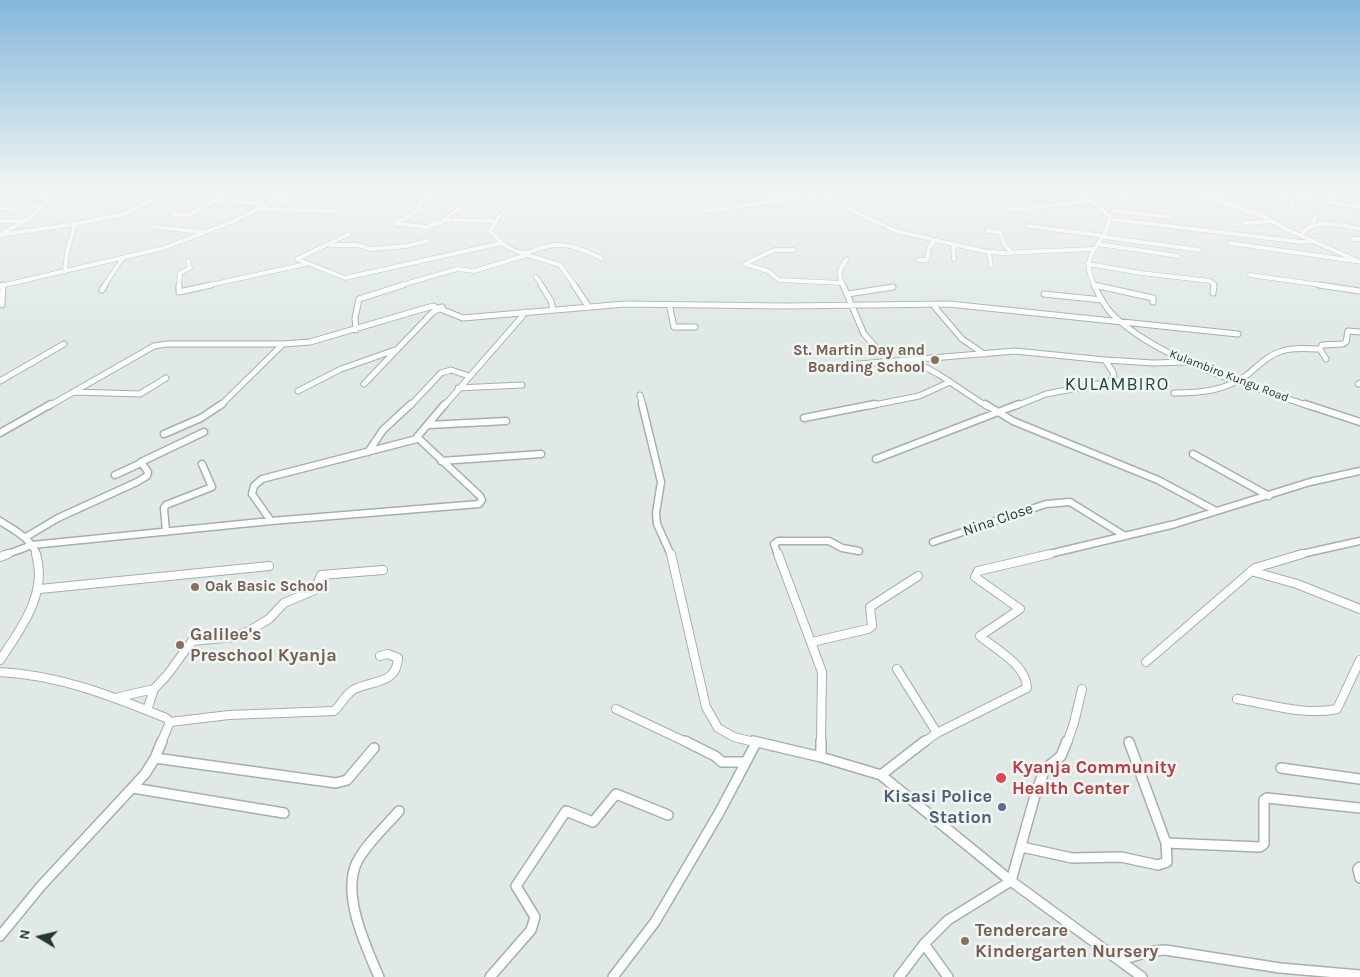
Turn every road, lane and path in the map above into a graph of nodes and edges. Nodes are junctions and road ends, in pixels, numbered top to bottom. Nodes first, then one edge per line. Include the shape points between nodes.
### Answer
1 (1104, 236) edge
2 (72, 237) edge
3 (193, 237) edge
4 (344, 237) edge
5 (495, 237) edge
6 (920, 237) edge
7 (1001, 237) edge
8 (1108, 237) edge
9 (1254, 237) edge
10 (1303, 237) edge
11 (1354, 239) dead end
12 (1360, 239) edge
13 (935, 240) junction
14 (427, 241) dead end
15 (1315, 241) junction
16 (502, 243) junction
17 (1230, 243) dead end
18 (1098, 244) junction
19 (326, 245) junction
20 (956, 245) junction
21 (1093, 249) junction
22 (794, 250) dead end
23 (1199, 250) dead end
24 (989, 252) junction
25 (1012, 252) junction
26 (527, 255) junction
27 (1178, 256) dead end
28 (123, 258) junction
29 (601, 258) dead end
30 (847, 259) dead end
31 (954, 259) dead end
32 (918, 260) dead end
33 (188, 261) dead end
34 (1360, 261) edge
35 (307, 264) junction
36 (1088, 264) junction
37 (991, 266) dead end
38 (65, 271) junction
39 (1250, 275) dead end
40 (536, 277) dead end
41 (842, 283) junction
42 (1094, 285) junction
43 (2, 286) edge
44 (894, 287) dead end
45 (102, 290) dead end
46 (1360, 291) edge
47 (1213, 293) dead end
48 (848, 294) junction
49 (1044, 294) dead end
50 (1102, 300) junction
51 (1153, 302) dead end
52 (669, 304) junction
53 (853, 304) junction
54 (2, 305) dead end
55 (933, 305) junction
56 (588, 306) junction
57 (442, 307) junction
58 (553, 310) junction
59 (526, 312) junction
60 (1122, 322) junction
61 (694, 327) dead end
62 (356, 330) junction
63 (1360, 332) edge
64 (1238, 334) dead end
65 (64, 344) dead end
66 (283, 344) junction
67 (1320, 349) junction
68 (397, 350) junction
69 (984, 354) junction
70 (912, 359) junction
71 (1326, 359) dead end
72 (1105, 360) junction
73 (888, 361) junction
74 (1187, 362) junction
75 (812, 368) dead end
76 (469, 376) junction
77 (166, 378) dead end
78 (0, 380) edge
79 (1238, 381) junction
80 (950, 382) junction
81 (364, 384) dead end
82 (522, 385) dead end
83 (458, 388) junction
84 (298, 390) dead end
85 (72, 392) junction
86 (1174, 393) dead end
87 (640, 395) dead end
88 (995, 412) junction
89 (804, 418) dead end
90 (506, 421) dead end
91 (1360, 422) edge
92 (428, 425) junction
93 (204, 432) dead end
94 (0, 433) edge
95 (164, 434) dead end
96 (417, 439) junction
97 (368, 452) junction
98 (540, 454) dead end
99 (1194, 454) dead end
100 (876, 459) dead end
101 (441, 461) junction
102 (141, 463) junction
103 (202, 464) dead end
104 (1360, 471) edge
105 (115, 474) dead end
106 (1269, 496) junction
107 (1214, 510) junction
108 (0, 521) edge
109 (271, 521) junction
110 (166, 532) junction
111 (1125, 536) junction
112 (26, 538) junction
113 (1360, 541) edge
114 (933, 542) dead end
115 (32, 545) junction
116 (859, 551) dead end
117 (0, 557) edge
118 (268, 566) dead end
119 (383, 570) dead end
120 (1251, 571) junction
121 (918, 576) dead end
122 (40, 590) junction
123 (1360, 610) edge
124 (812, 642) junction
125 (380, 656) dead end
126 (0, 660) edge
127 (1360, 660) edge
128 (1146, 662) dead end
129 (897, 669) dead end
130 (0, 672) edge
131 (154, 689) junction
132 (1082, 690) dead end
133 (118, 697) junction
134 (1237, 699) dead end
135 (147, 710) junction
136 (616, 710) dead end
137 (170, 722) junction
138 (937, 733) junction
139 (1129, 742) dead end
140 (756, 743) junction
141 (374, 748) dead end
142 (821, 757) junction
143 (155, 758) junction
144 (745, 762) junction
145 (1281, 768) dead end
146 (880, 775) junction
147 (1360, 779) edge
148 (133, 788) junction
149 (1360, 808) edge
150 (399, 811) dead end
151 (284, 813) dead end
152 (668, 815) dead end
153 (1166, 843) junction
154 (1022, 847) junction
155 (1360, 867) edge
156 (1360, 878) edge
157 (1011, 881) junction
158 (0, 936) edge
159 (924, 944) junction
160 (1121, 960) junction
161 (1360, 975) edge
162 (380, 977) edge
163 (490, 977) edge
164 (612, 977) edge
165 (899, 977) edge
166 (948, 977) edge
167 (1142, 977) edge

1 - 18 street
2 - 38 street
3 - 28 street
4 - 19 street
5 - 16 street
6 - 13 street
7 - 25 street via 1004,245
8 - 23 street
9 - 15 street via 1306,243
10 - 15 street
11 - 12 street
13 - 20 street
13 - 32 street via 927,260
14 - 19 street via 372,249 357,245
15 - 34 street
16 - 26 street
16 - 35 street via 345,278
17 - 34 street
18 - 21 street
18 - 27 street
19 - 35 street via 297,259
20 - 24 street
20 - 31 street
21 - 25 street
21 - 36 street
22 - 41 street via 774,250 745,264 769,272 779,280
24 - 25 street
24 - 37 street
26 - 29 street via 559,245
26 - 56 street via 560,265
26 - 62 street via 474,271 461,268 362,297 359,299
28 - 38 street
28 - 45 street
30 - 41 street via 839,269
33 - 35 street via 190,268 180,272 179,292
36 - 42 street, Kulambiro Kungu Road
36 - 47 street via 1210,281 1214,284
38 - 43 street
39 - 46 street
40 - 58 street
41 - 48 street
42 - 50 street, Kulambiro Kungu Road
42 - 51 street via 1153,298
43 - 54 street
44 - 48 street
48 - 53 street
49 - 50 street
50 - 60 street, Kulambiro Kungu Road
52 - 53 street
52 - 56 street
52 - 61 street via 674,327
53 - 55 street
53 - 73 street via 864,334
55 - 60 street via 981,306
55 - 69 street via 957,335
56 - 58 street
57 - 59 street via 463,318
57 - 62 street via 429,306
57 - 68 street via 432,312
58 - 59 street
59 - 76 street
60 - 64 street
60 - 74 street, Kulambiro Kungu Road via 1156,346
62 - 66 street via 323,340
63 - 67 street via 1348,331 1346,342
65 - 78 street
66 - 85 street via 158,345
66 - 95 street via 217,409
67 - 71 street
67 - 79 street via 1279,352
68 - 81 street
68 - 84 street via 341,369
69 - 70 street
69 - 72 street via 1019,351
70 - 73 street
70 - 80 street
72 - 74 street
72 - 88 street via 1114,378 1109,382 1046,394
73 - 75 street
74 - 79 street, Kulambiro Kungu Road
76 - 83 street
76 - 97 street via 452,370 441,373 383,430
77 - 85 street via 140,394
79 - 86 street via 1203,393
79 - 91 street, Kulambiro Kungu Road
80 - 88 street
80 - 89 street via 919,396
82 - 83 street
83 - 92 street
85 - 94 street
87 - 140 street via 661,482 657,524 673,558 706,706 724,733
88 - 100 street
88 - 107 street via 1158,480
90 - 92 street
92 - 96 street
93 - 102 street
96 - 97 street
96 - 101 street
97 - 109 street via 257,482 252,494
98 - 101 street
99 - 106 street
101 - 109 street via 480,496 481,502 476,505
102 - 105 street
102 - 112 street via 148,472 145,478 58,518
103 - 110 street via 212,487 166,505
104 - 106 street via 1310,482
106 - 107 street
107 - 111 street via 1175,524
108 - 112 street
109 - 110 street
110 - 115 street
111 - 114 street, Nina Close via 1078,506 1064,501 1046,504
111 - 138 street via 976,573 978,579 1020,608 980,636 1014,665 1027,680 1027,688
112 - 115 street
113 - 120 street via 1284,558
115 - 117 street
115 - 122 street via 39,560
116 - 124 street via 824,541 775,543 786,580
118 - 122 street
119 - 131 street via 322,575 315,590 284,602 269,619 247,632 192,641
120 - 123 street via 1298,584
120 - 128 street
121 - 124 street via 870,607 873,622 868,629
122 - 126 street via 18,634
124 - 142 street via 823,684
125 - 137 street via 388,654 398,658 396,672 389,678 350,692 334,711 229,715
127 - 134 street via 1337,709 1332,711
129 - 138 street
130 - 133 street via 34,673
131 - 133 street
131 - 135 street
132 - 154 street via 1064,750 1045,769 1036,792
133 - 135 street
135 - 137 street
136 - 144 street via 722,762
137 - 143 street
138 - 146 street
139 - 153 street
140 - 142 street
140 - 144 street
141 - 143 street via 347,780 336,783
142 - 146 street
143 - 148 street
144 - 164 street via 712,826 655,922
145 - 147 street
146 - 157 street
148 - 151 street
148 - 158 street via 41,886
149 - 153 street via 1266,798 1264,844 1260,847
150 - 162 street via 356,864 353,898 361,932
152 - 163 street via 616,794 593,822 566,811 516,886 535,917 531,930
153 - 154 street via 1166,862 1158,865 1121,857 1072,858
154 - 157 street
155 - 156 street
157 - 159 street via 948,920
157 - 160 street
159 - 165 street
159 - 166 street
160 - 161 street via 1165,950 1280,968
160 - 167 street

